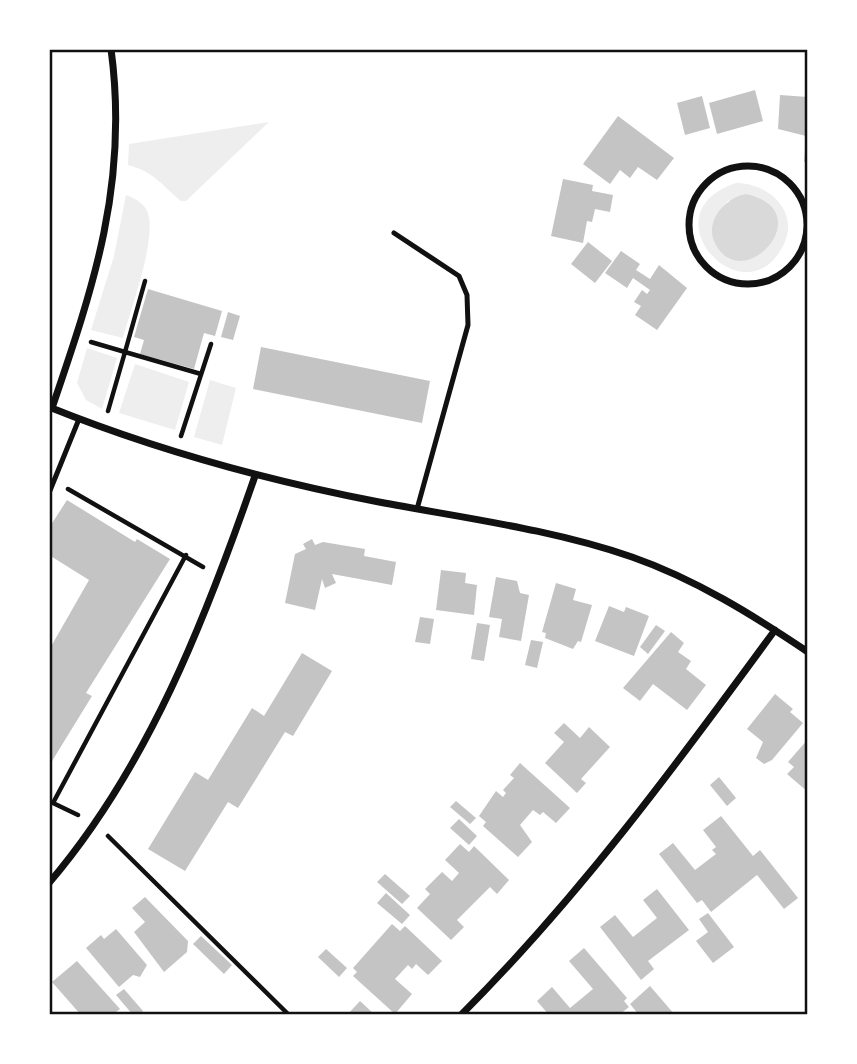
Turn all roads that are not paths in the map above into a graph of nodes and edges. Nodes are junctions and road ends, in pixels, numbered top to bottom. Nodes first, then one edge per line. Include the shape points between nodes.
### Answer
1 (111, 49) edge
2 (807, 231) edge
3 (394, 233) dead end
4 (51, 407) edge
5 (79, 419) junction
6 (255, 476) junction
7 (49, 493) edge
8 (417, 509) junction
9 (775, 630) junction
10 (808, 652) edge
11 (49, 883) edge
12 (461, 1015) edge

1 - 4 street via 117,120 108,221 93,288
2 - 2 street via 798,257 786,270 751,284 732,282 701,261 691,241 689,218 699,192 718,174 744,166 764,167 794,188 804,204
3 - 8 lane via 459,276 467,295 468,325
4 - 5 street
5 - 6 street
5 - 7 lane
6 - 8 street
6 - 11 street via 203,618 167,693 112,799
8 - 9 street via 632,557 707,589
9 - 10 street
9 - 12 street via 636,817

